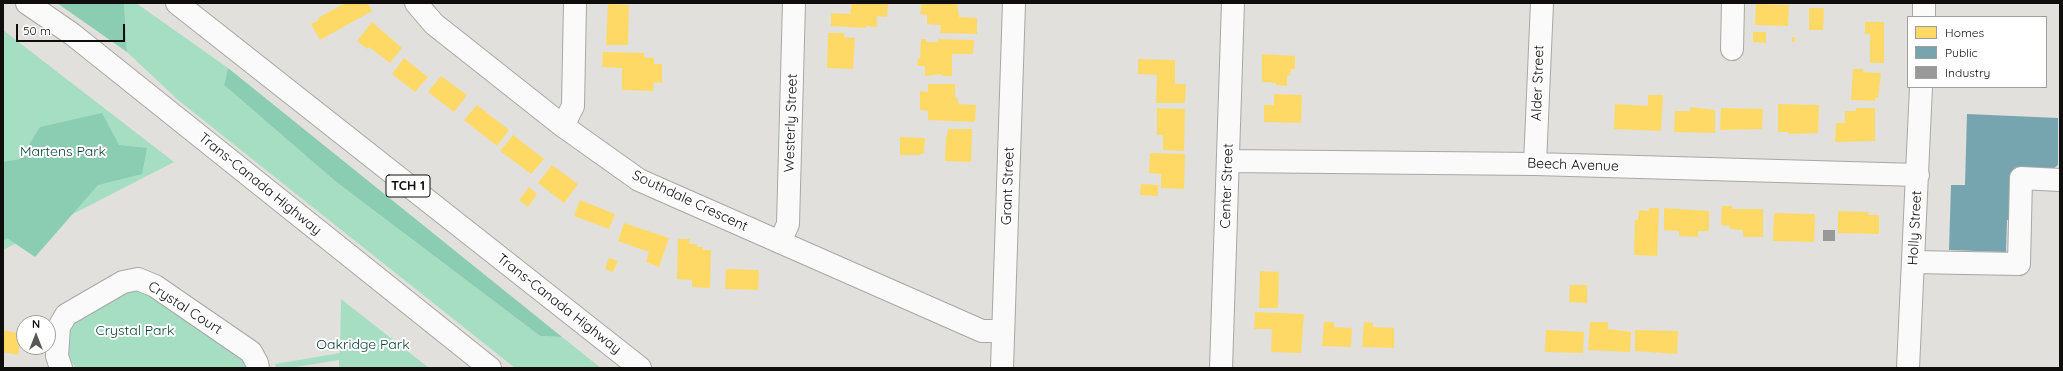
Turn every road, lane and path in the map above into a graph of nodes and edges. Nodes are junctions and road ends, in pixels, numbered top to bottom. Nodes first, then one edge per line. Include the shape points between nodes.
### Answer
1 (27, 3) edge
2 (177, 3) edge
3 (416, 3) edge
4 (575, 3) edge
5 (794, 3) edge
6 (1014, 3) edge
7 (1233, 3) edge
8 (1542, 3) edge
9 (1733, 3) edge
10 (1924, 3) edge
11 (1924, 16) edge
12 (1732, 49) dead end
13 (1921, 88) edge
14 (563, 126) junction
15 (1228, 161) junction
16 (1535, 164) junction
17 (1918, 176) junction
18 (2060, 180) edge
19 (780, 242) junction
20 (1914, 262) junction
21 (1003, 331) junction
22 (61, 368) edge
23 (258, 368) edge
24 (490, 368) edge
25 (640, 368) edge
26 (1002, 368) edge
27 (1221, 368) edge
28 (1908, 368) edge

1 - 24 main road, Trans-Canada Highway via 72,34
2 - 25 main road, Trans-Canada Highway / TCH 1
3 - 14 main road, Southdale Crescent via 434,24
4 - 14 main road via 573,106
5 - 19 main road, Westerly Street via 788,224
6 - 21 main road, Grant Street
7 - 15 main road, Center Street
8 - 16 main road, Alder Street
9 - 12 main road
10 - 11 main road
13 - 17 main road, Holly Street
14 - 19 main road, Southdale Crescent via 639,180
15 - 16 main road, Beech Avenue
15 - 27 main road, Center Street
16 - 17 main road, Beech Avenue
17 - 20 main road, Holly Street
18 - 20 main road via 2021,178 2018,264
19 - 21 main road, Southdale Crescent via 982,331
20 - 28 main road, Holly Street
21 - 26 main road, Grant Street
22 - 23 main road, Crystal Court via 57,356 59,327 66,315 123,282 138,279 155,286 250,352

